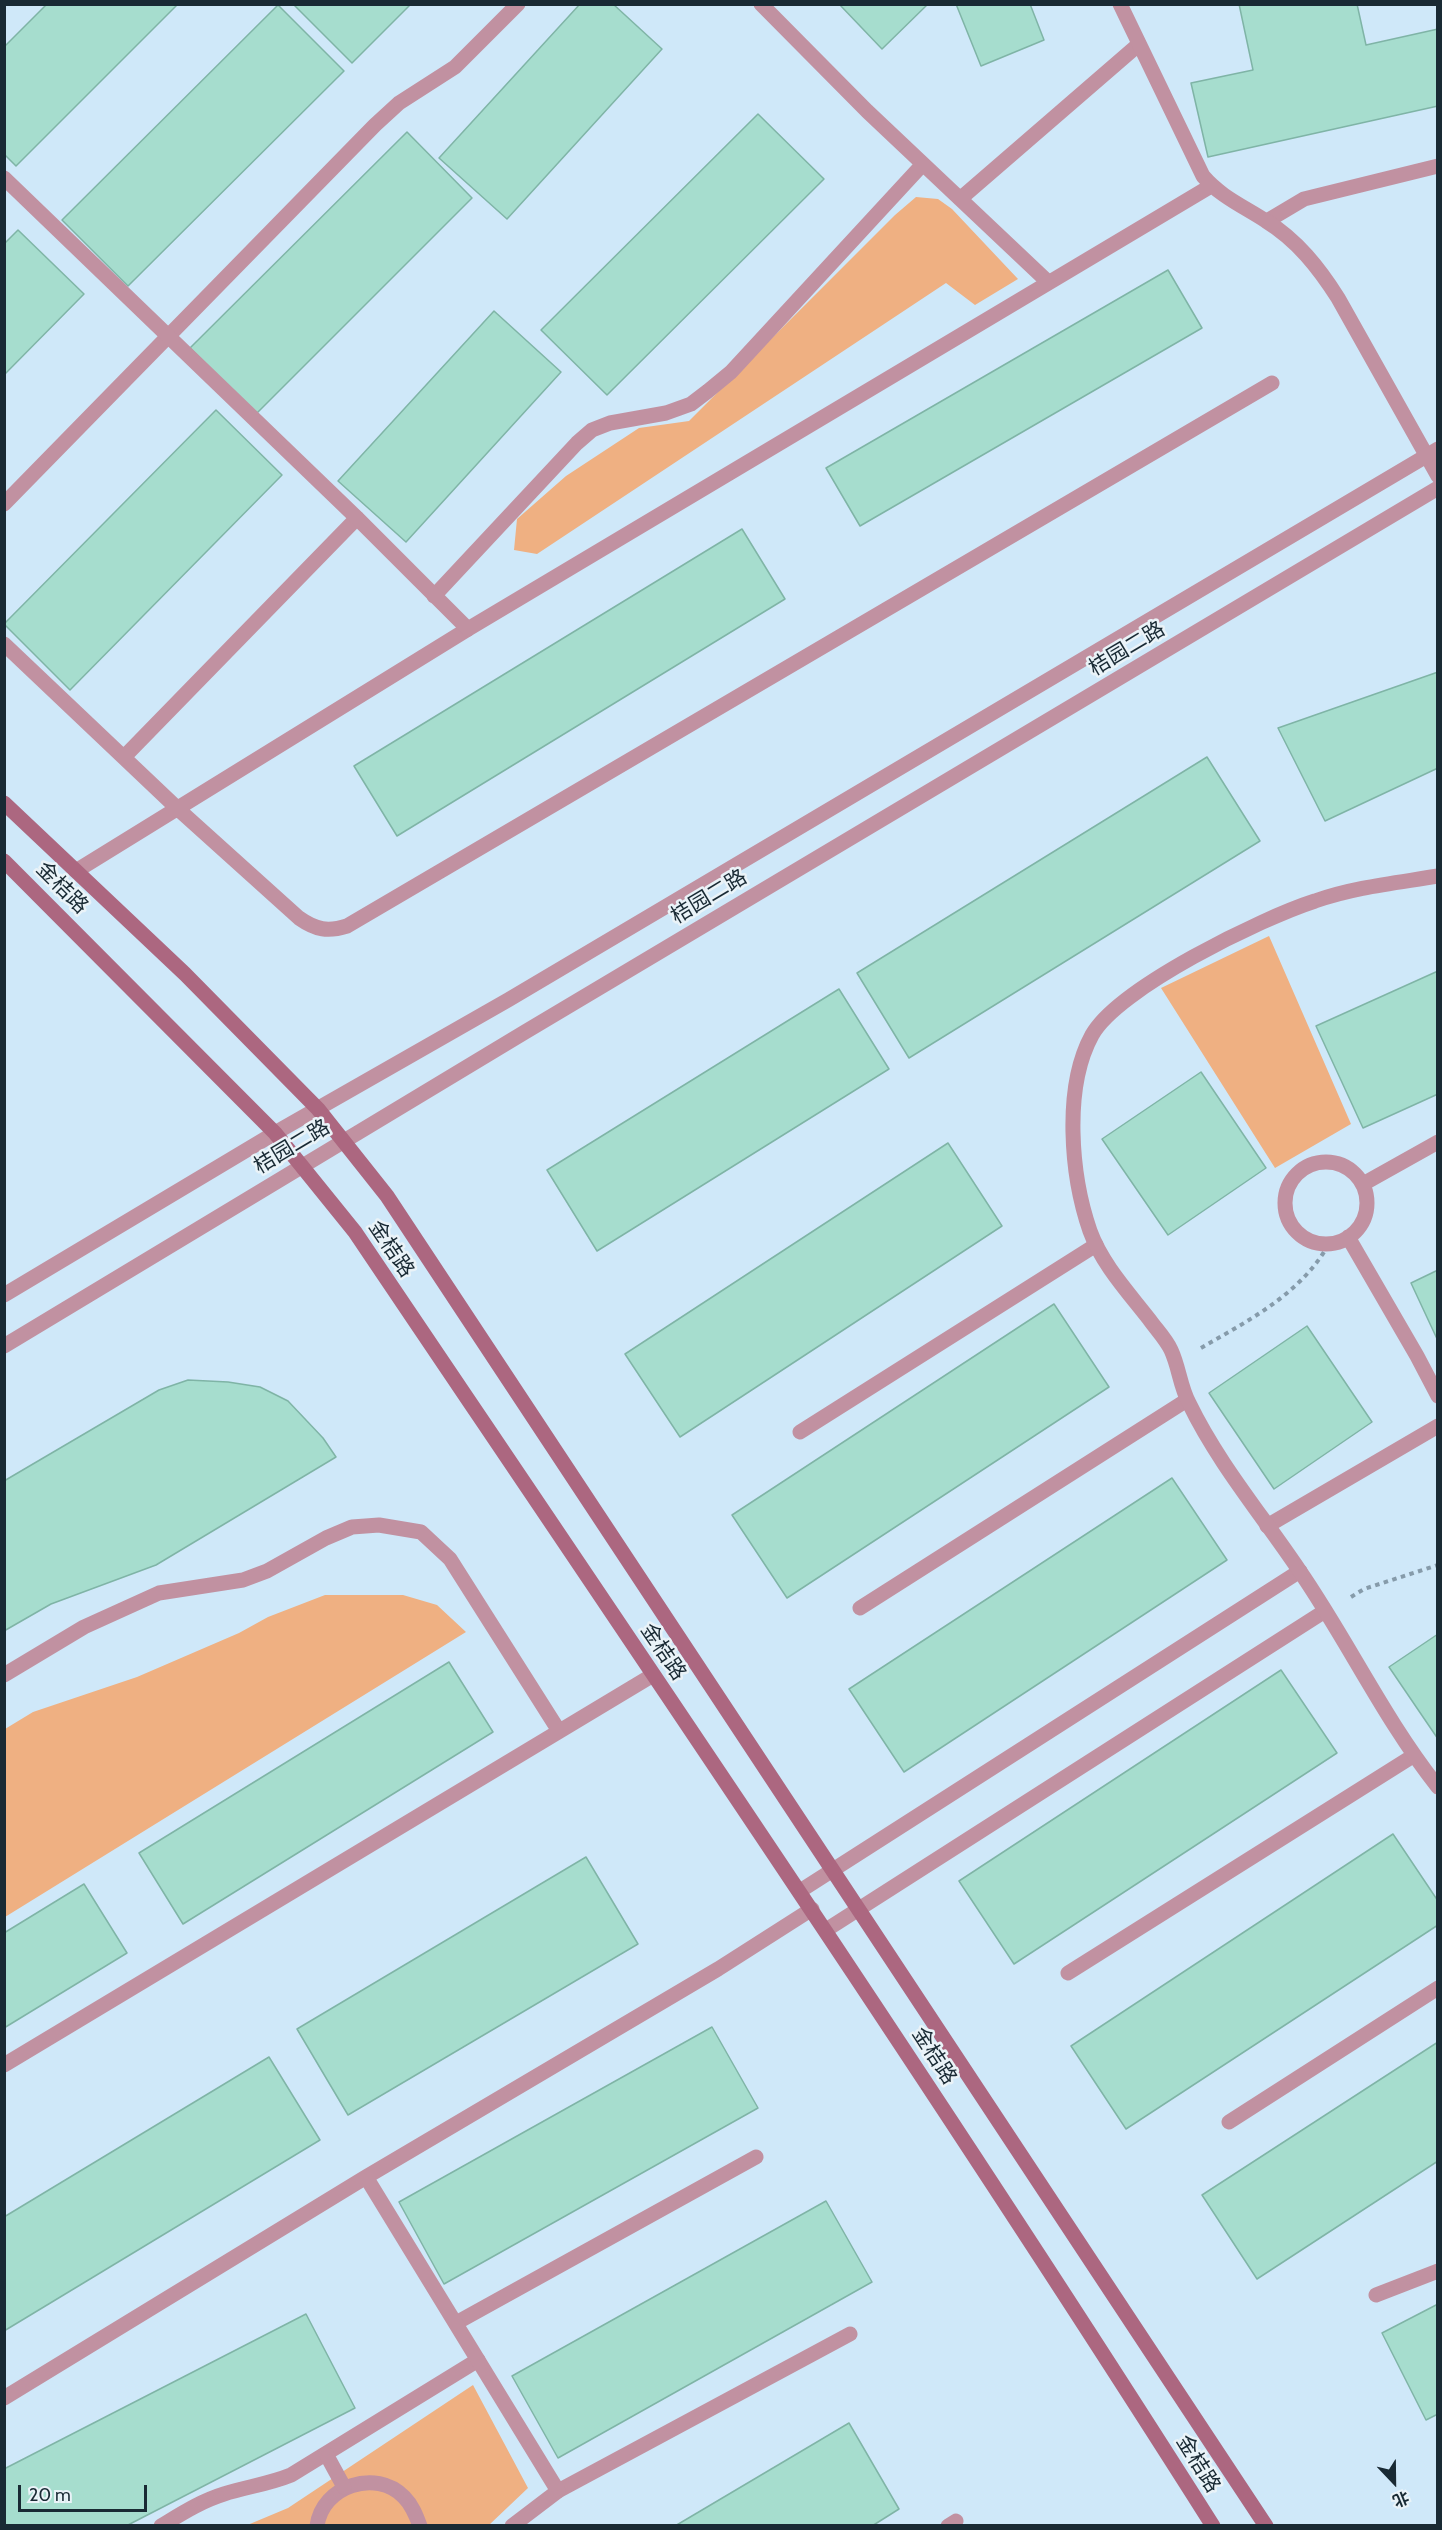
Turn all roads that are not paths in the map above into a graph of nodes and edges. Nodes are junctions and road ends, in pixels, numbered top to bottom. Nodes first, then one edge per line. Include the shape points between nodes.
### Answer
1 (518, 4) edge
2 (761, 4) edge
3 (1120, 4) edge
4 (1138, 45) junction
5 (923, 164) junction
6 (1437, 166) edge
7 (4, 177) edge
8 (1211, 186) junction
9 (960, 199) junction
10 (1267, 221) junction
11 (1048, 282) junction
12 (169, 336) junction
13 (1272, 383) dead end
14 (1432, 453) edge
15 (1437, 476) edge
16 (1437, 489) edge
17 (4, 504) edge
18 (357, 518) junction
19 (434, 596) junction
20 (468, 629) junction
21 (4, 644) edge
22 (125, 756) junction
23 (4, 803) edge
24 (178, 808) junction
25 (4, 861) edge
26 (76, 871) junction
27 (1437, 876) edge
28 (318, 1109) junction
29 (275, 1133) junction
30 (344, 1141) junction
31 (1437, 1142) edge
32 (301, 1167) junction
33 (1363, 1184) junction
34 (1348, 1237) junction
35 (1096, 1245) junction
36 (4, 1295) edge
37 (4, 1346) edge
38 (1437, 1396) edge
39 (1187, 1400) junction
40 (1437, 1426) edge
41 (800, 1432) dead end
42 (1267, 1526) junction
43 (1300, 1571) junction
44 (860, 1608) dead end
45 (1325, 1611) junction
46 (652, 1674) junction
47 (4, 1675) edge
48 (559, 1731) junction
49 (1413, 1755) junction
50 (1437, 1786) edge
51 (833, 1869) junction
52 (800, 1891) junction
53 (812, 1909) junction
54 (859, 1909) junction
55 (826, 1930) junction
56 (1068, 1973) dead end
57 (1437, 1988) edge
58 (4, 2065) edge
59 (1229, 2122) dead end
60 (756, 2157) dead end
61 (366, 2177) junction
62 (1437, 2271) edge
63 (1376, 2295) dead end
64 (456, 2323) junction
65 (849, 2334) dead end
66 (478, 2360) junction
67 (4, 2398) edge
68 (326, 2454) junction
69 (344, 2487) junction
70 (558, 2491) junction
71 (161, 2526) edge
72 (317, 2526) edge
73 (420, 2526) edge
74 (512, 2526) edge
75 (1213, 2526) edge
76 (1266, 2526) edge

1 - 12 street via 455,67 399,103 375,125
2 - 5 street
3 - 4 street
4 - 8 street
4 - 9 street
5 - 9 street
5 - 19 street via 731,372 691,405 592,430
6 - 10 street via 1304,199
7 - 12 street
8 - 10 street
8 - 11 street
9 - 11 street
10 - 14 street via 1321,271
11 - 20 street
12 - 17 street
12 - 18 street
13 - 24 street via 347,926 331,931 312,927 299,918
14 - 15 street
14 - 28 street, 桔园二路
16 - 30 street, 桔园二路
18 - 19 street
18 - 22 street
19 - 20 street
20 - 24 street
21 - 22 street
22 - 24 street
23 - 26 main road
24 - 26 street
25 - 29 main road, 金桔路
26 - 28 main road
27 - 35 street via 1340,894 1266,920 1174,968 1132,995 1098,1025 1083,1058 1074,1124 1074,1164 1080,1201
28 - 29 street, 桔园二路
28 - 30 main road
29 - 32 main road, 金桔路
29 - 36 street, 桔园二路
30 - 32 street, 桔园二路
30 - 51 main road via 387,1196
31 - 33 street
32 - 37 street, 桔园二路
32 - 46 main road, 金桔路 via 355,1232
33 - 34 street via 1367,1212 1362,1224
33 - 34 street via 1343,1165 1316,1163 1292,1179 1286,1192 1285,1204 1294,1229 1304,1238 1329,1244
34 - 38 street
35 - 39 street via 1169,1346
35 - 41 street
39 - 42 street
39 - 44 street
40 - 42 street
42 - 43 street
43 - 45 street
43 - 51 street
45 - 49 street
45 - 54 street
46 - 48 street
46 - 52 main road, 金桔路
47 - 48 street via 84,1627 159,1593 243,1580 352,1527 379,1525 421,1532 450,1559
48 - 58 street
49 - 50 street
49 - 56 street
51 - 52 street
51 - 54 main road
52 - 53 main road, 金桔路
53 - 55 main road, 金桔路
53 - 61 street via 718,1970
54 - 55 street
54 - 76 main road
55 - 75 main road, 金桔路 via 1057,2280
57 - 59 street
60 - 64 street
61 - 64 street
61 - 67 street
62 - 63 street
64 - 66 street
65 - 70 street
66 - 68 street
66 - 70 street
68 - 69 street
68 - 71 street via 291,2475 224,2494
69 - 72 street via 325,2505
69 - 73 street via 371,2482 389,2486 404,2496
70 - 74 street

